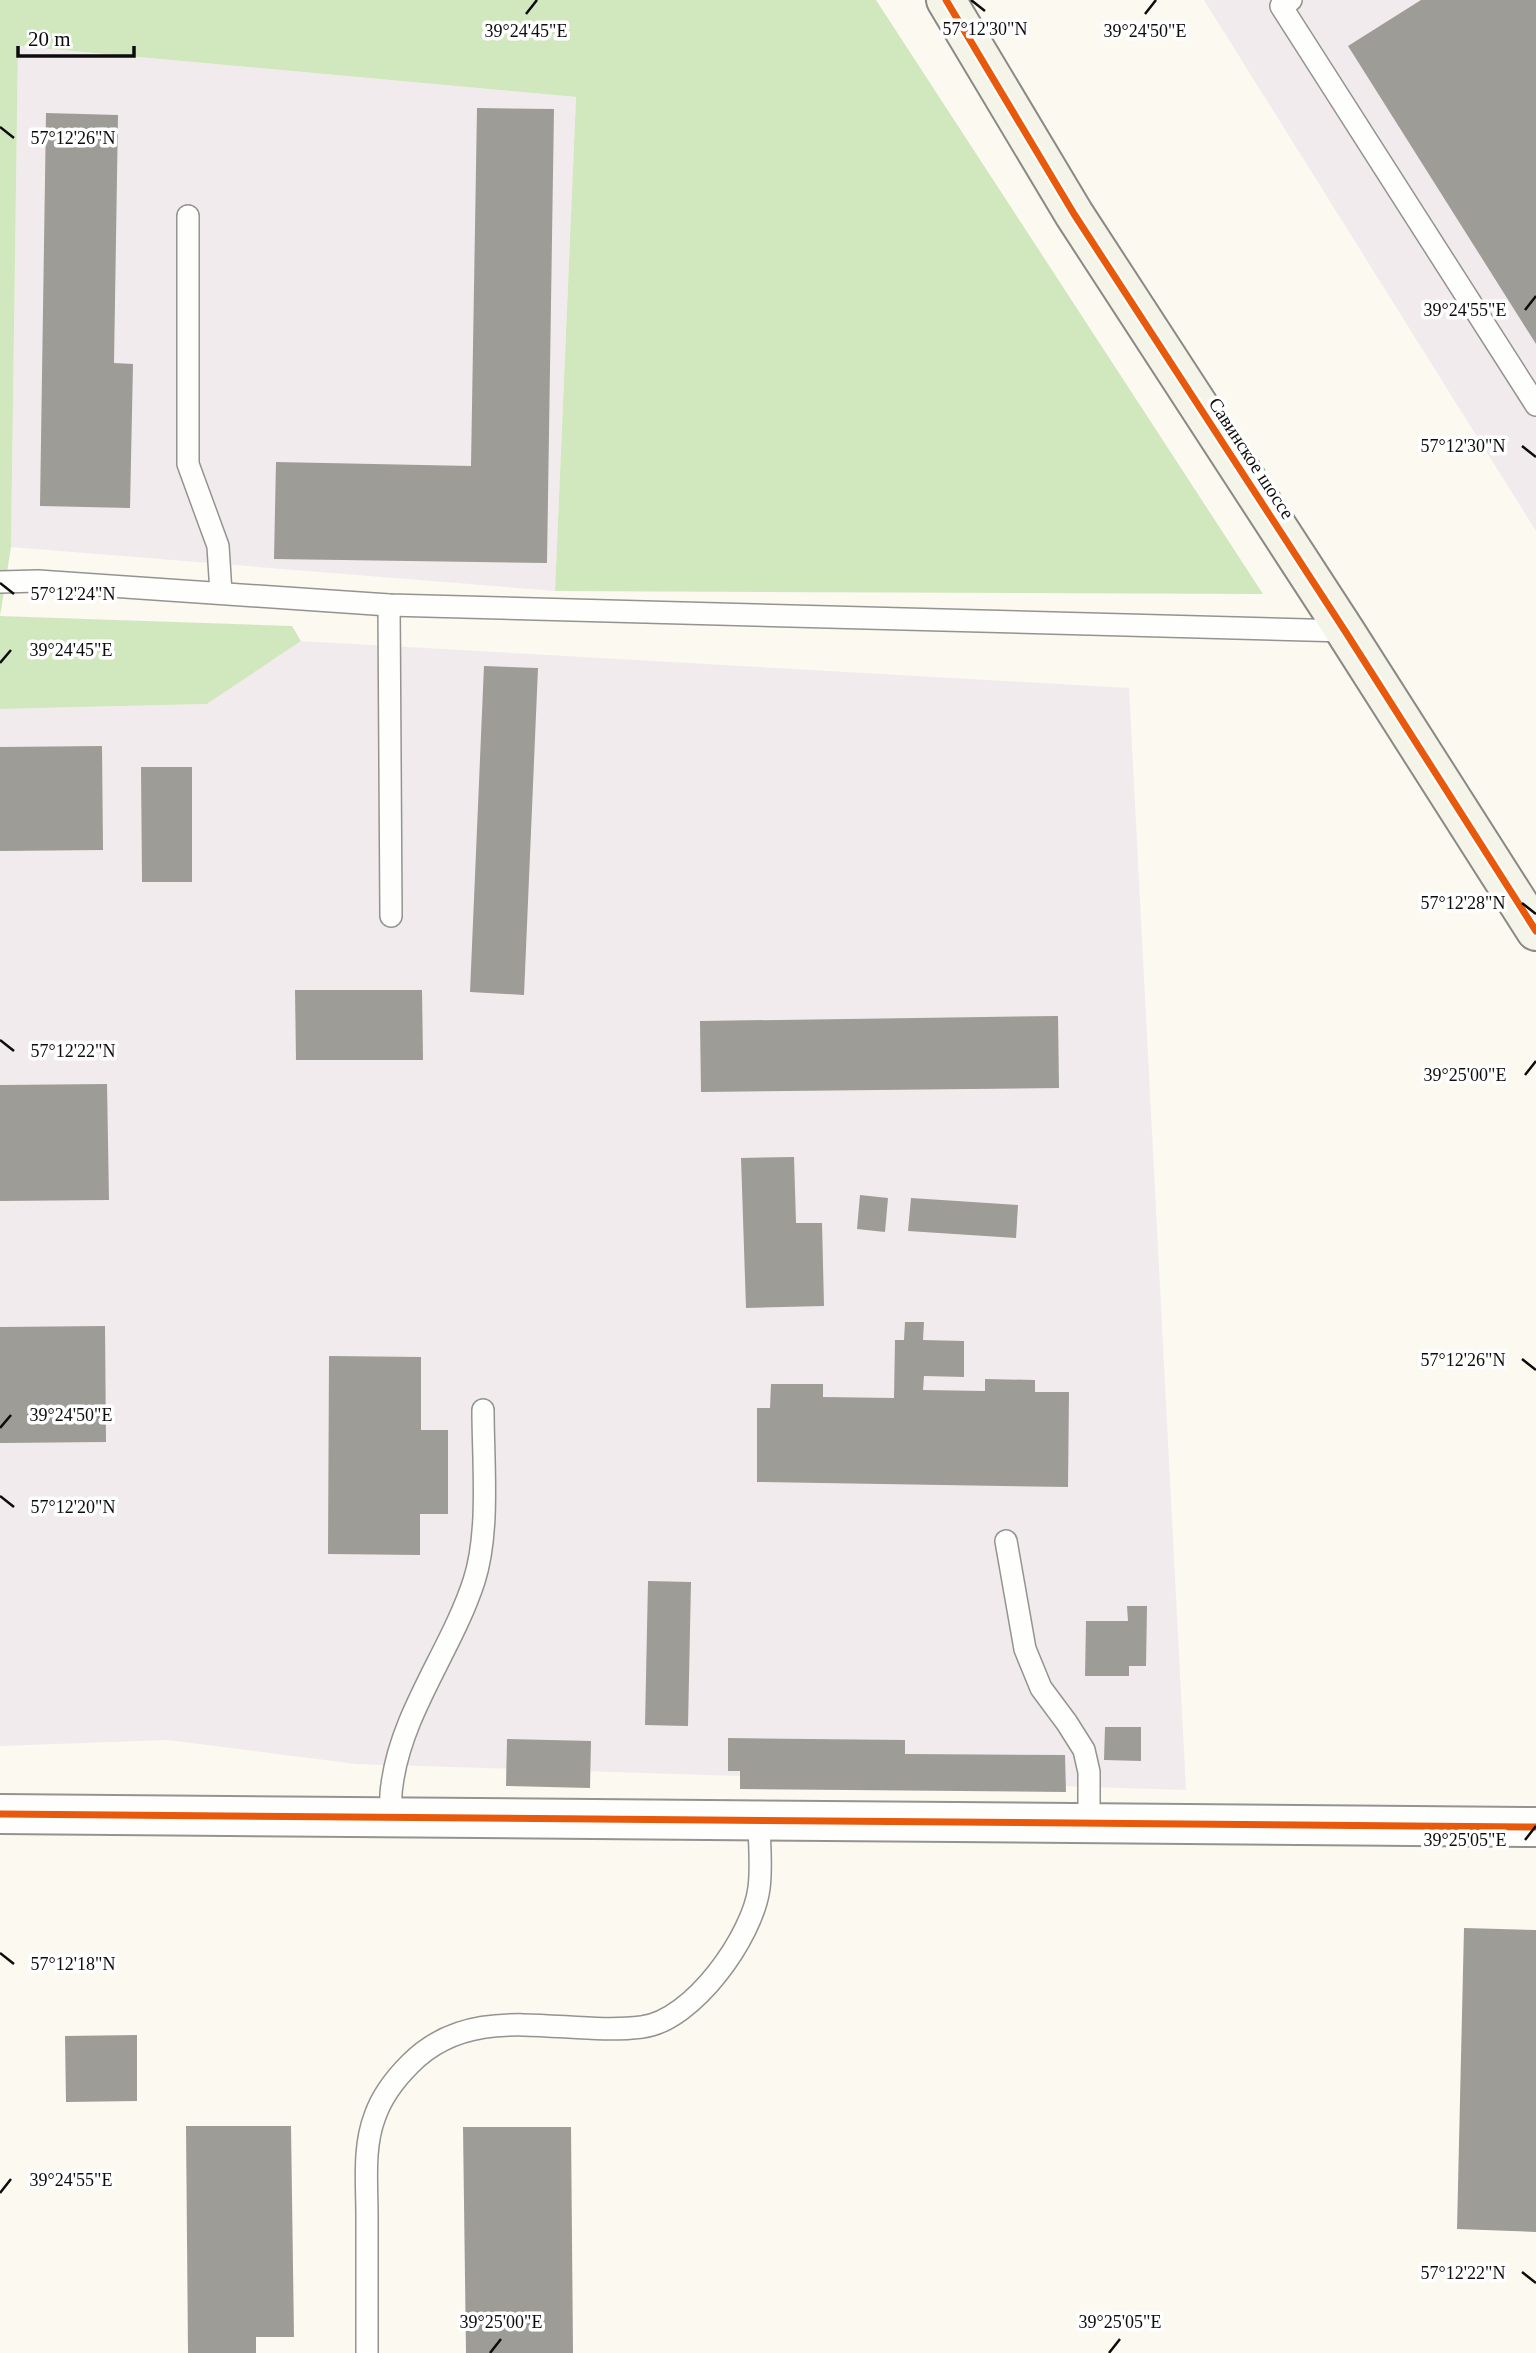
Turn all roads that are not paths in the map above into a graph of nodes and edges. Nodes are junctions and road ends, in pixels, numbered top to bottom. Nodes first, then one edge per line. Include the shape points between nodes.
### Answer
1 (946, 0) edge
2 (1291, 0) edge
3 (188, 216) dead end
4 (1536, 405) edge
5 (0, 582) edge
6 (222, 593) junction
7 (389, 605) junction
8 (1345, 631) junction
9 (391, 916) dead end
10 (1536, 931) edge
11 (482, 1410) dead end
12 (1006, 1541) dead end
13 (0, 1814) edge
14 (391, 1817) junction
15 (759, 1819) junction
16 (1089, 1822) junction
17 (1536, 1827) edge
18 (367, 2353) edge

1 - 8 street, Савинское шоссе via 1074,214
2 - 4 lane via 1281,6
3 - 6 lane via 188,464 218,546
5 - 6 lane
6 - 7 lane
7 - 8 lane
7 - 9 lane
8 - 10 street, Савинское шоссе
11 - 14 lane via 482,1539 474,1579 399,1752
12 - 16 lane via 1025,1649 1041,1688 1084,1750
13 - 14 street
14 - 15 street
15 - 16 street
15 - 18 lane via 759,1889 751,1918 729,1957 696,1998 669,2018 644,2027 506,2024 458,2033 425,2049 395,2079 375,2116 367,2154
16 - 17 street

